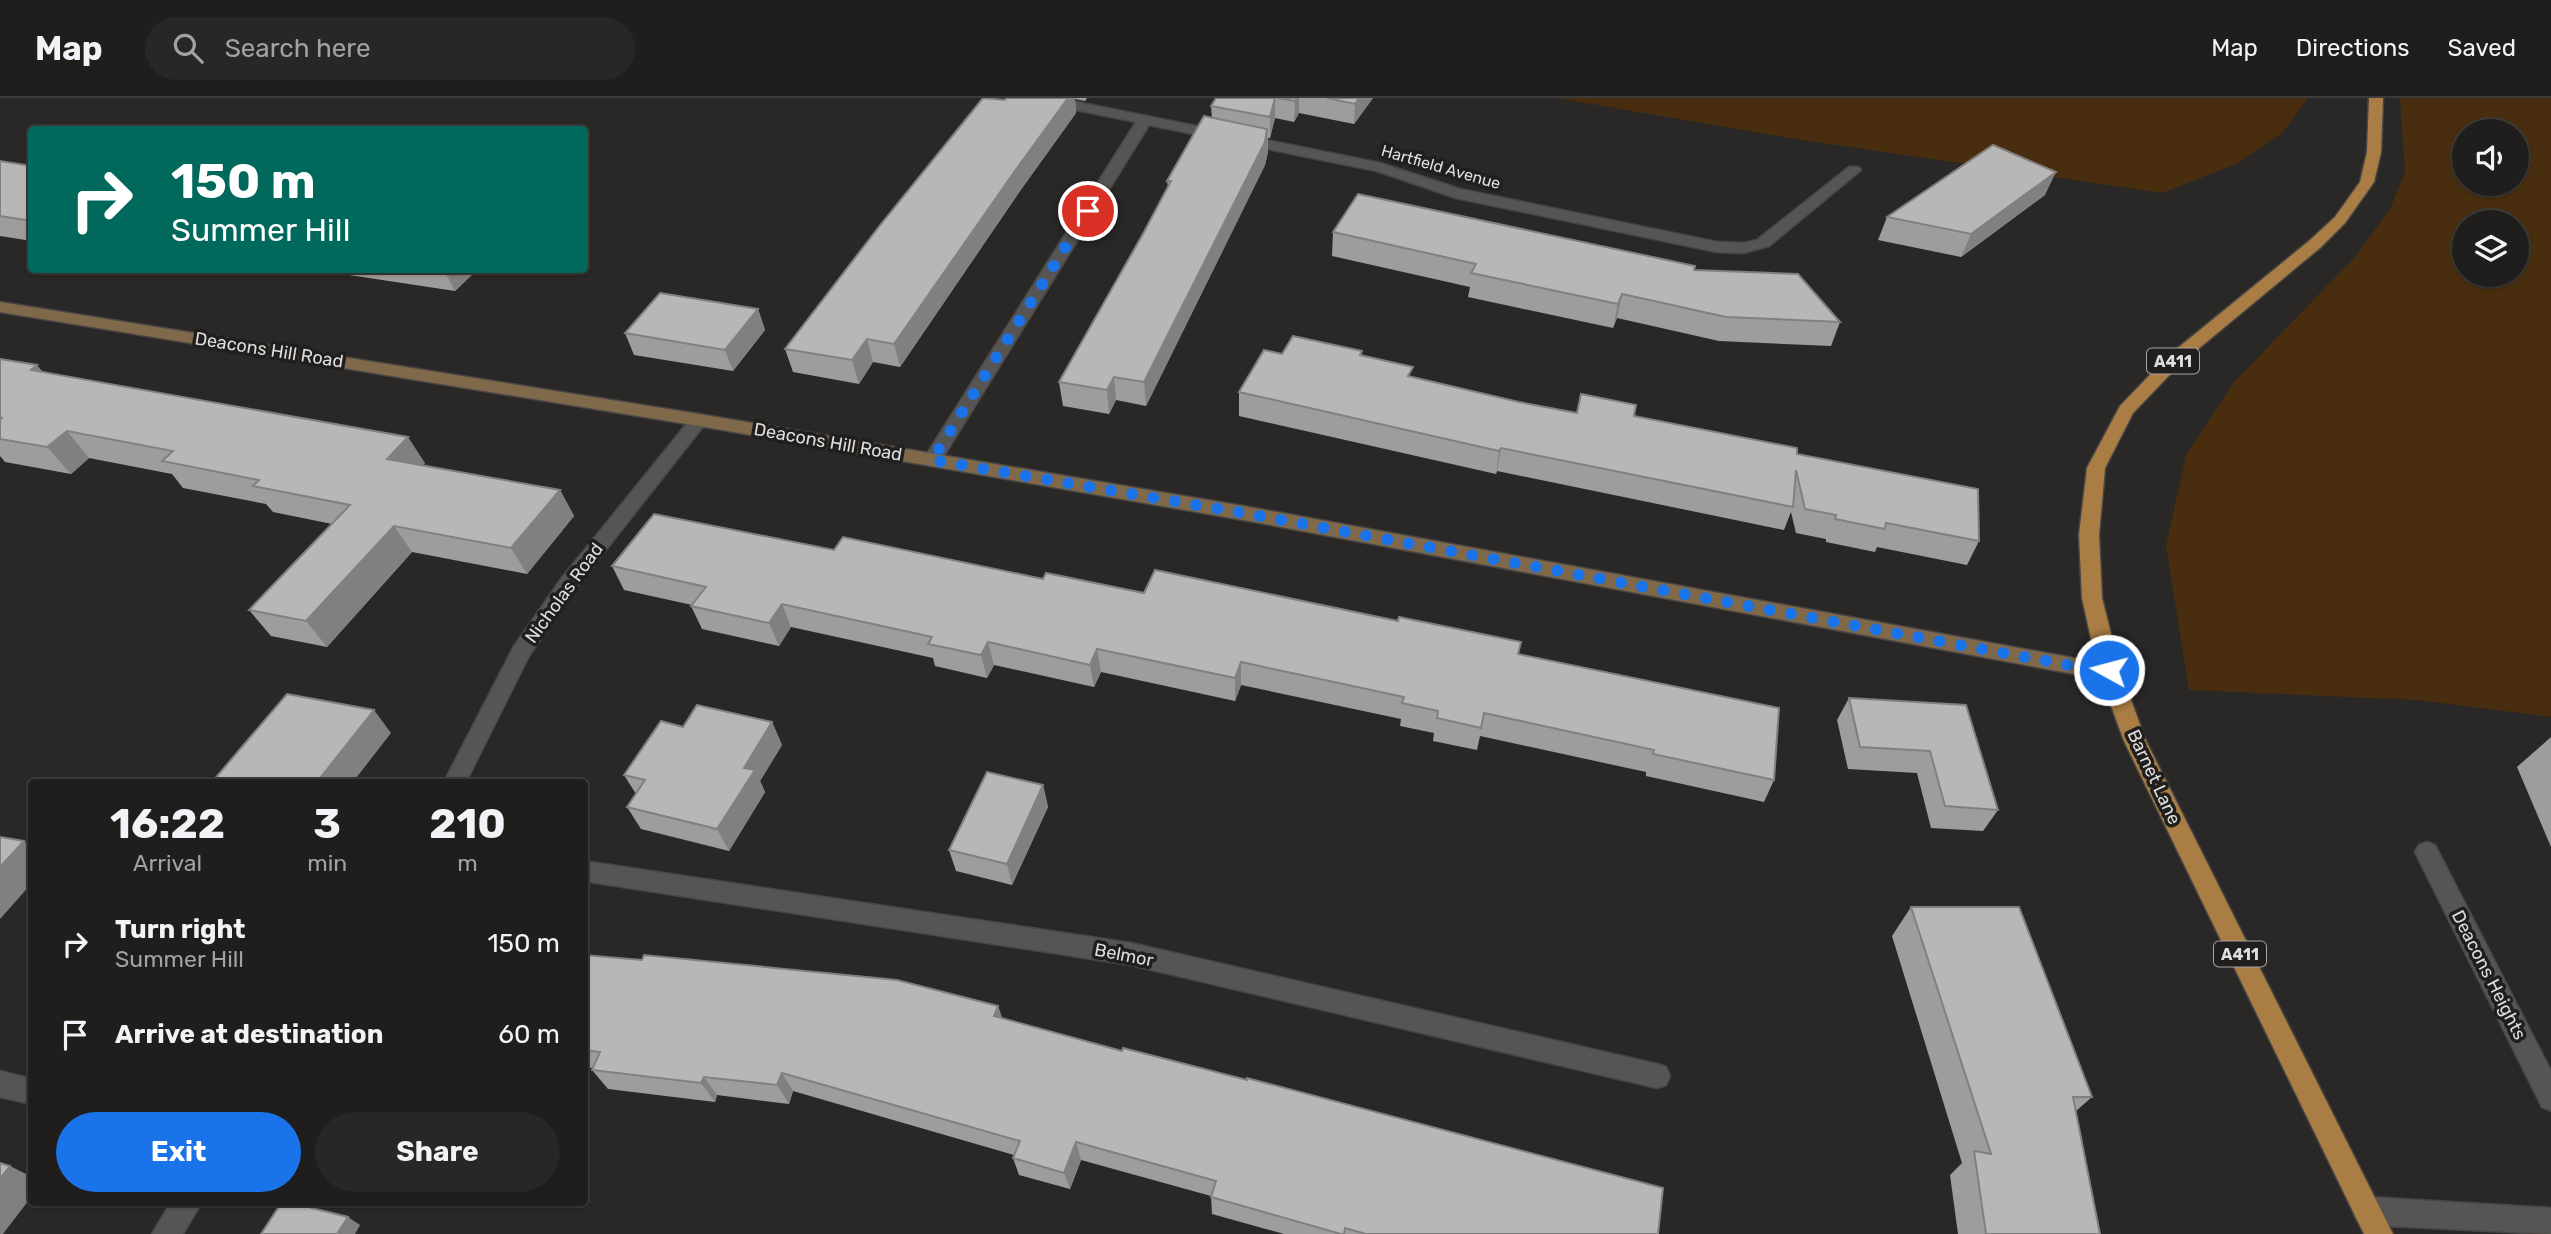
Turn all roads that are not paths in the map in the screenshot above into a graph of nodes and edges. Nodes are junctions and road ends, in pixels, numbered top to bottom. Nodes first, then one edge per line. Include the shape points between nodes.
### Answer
1 (1036, 98) edge
2 (2376, 98) edge
3 (1144, 121) junction
4 (1854, 170) dead end
5 (0, 307) edge
6 (699, 420) junction
7 (932, 460) junction
8 (2109, 670) junction
9 (457, 779) edge
10 (2427, 852) dead end
11 (588, 872) edge
12 (1657, 1076) dead end
13 (0, 1084) edge
14 (28, 1090) edge
15 (2551, 1098) edge
16 (185, 1206) edge
17 (2373, 1222) edge
18 (2551, 1222) edge
19 (166, 1234) edge

1 - 3 street, Hartfield Avenue
2 - 8 main road, Barnet Lane / A411 via 2374,152 2367,182 2340,220 2174,360 2126,410 2096,468 2089,535 2092,598
3 - 4 street, Hartfield Avenue via 1380,167 1456,193 1717,247 1763,243
3 - 7 street
5 - 6 street, Deacons Hill Road
6 - 7 street, Deacons Hill Road
6 - 9 street, Nicholas Road via 568,584 521,652
7 - 8 street, Deacons Hill Road
8 - 17 main road, Barnet Lane / A411 via 2135,741
10 - 15 street, Deacons Heights
11 - 12 street, Belmor via 1130,954
13 - 14 street
16 - 19 street
17 - 18 street

